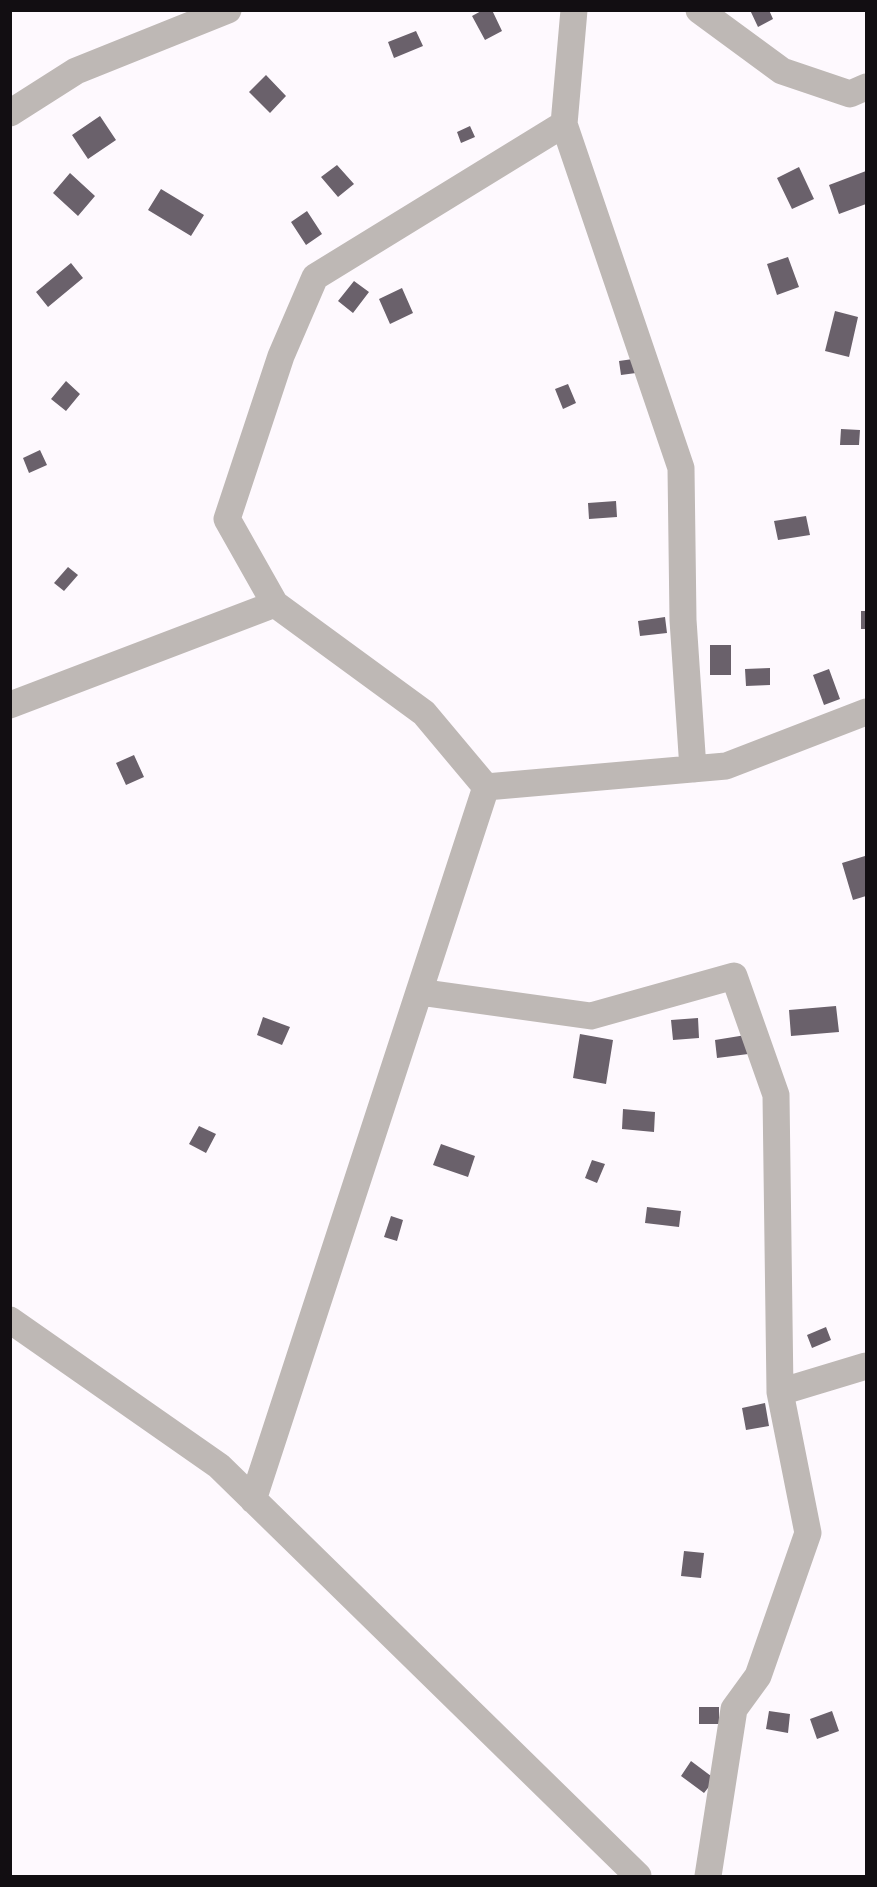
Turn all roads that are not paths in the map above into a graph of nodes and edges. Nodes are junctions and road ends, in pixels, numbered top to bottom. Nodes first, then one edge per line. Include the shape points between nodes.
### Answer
1 (228, 10) edge
2 (574, 10) edge
3 (699, 10) edge
4 (861, 95) edge
5 (10, 113) edge
6 (564, 124) junction
7 (275, 604) junction
8 (10, 705) edge
9 (867, 712) edge
10 (693, 769) junction
11 (486, 787) junction
12 (419, 992) junction
13 (10, 1320) edge
14 (867, 1366) edge
15 (780, 1392) junction
16 (254, 1500) junction
17 (638, 1876) edge
18 (708, 1876) edge

1 - 5 street via 76,71
2 - 6 street
3 - 4 street via 782,71
6 - 7 street via 315,277 281,356 227,519
6 - 10 street via 681,468 683,620
7 - 8 street
7 - 11 street via 424,713
9 - 10 street via 726,766
10 - 11 street
11 - 12 street
12 - 15 street via 591,1016 734,976 776,1095
12 - 16 street
13 - 16 street via 219,1466
14 - 15 street
15 - 18 street via 808,1533 758,1676 734,1709
16 - 17 street

